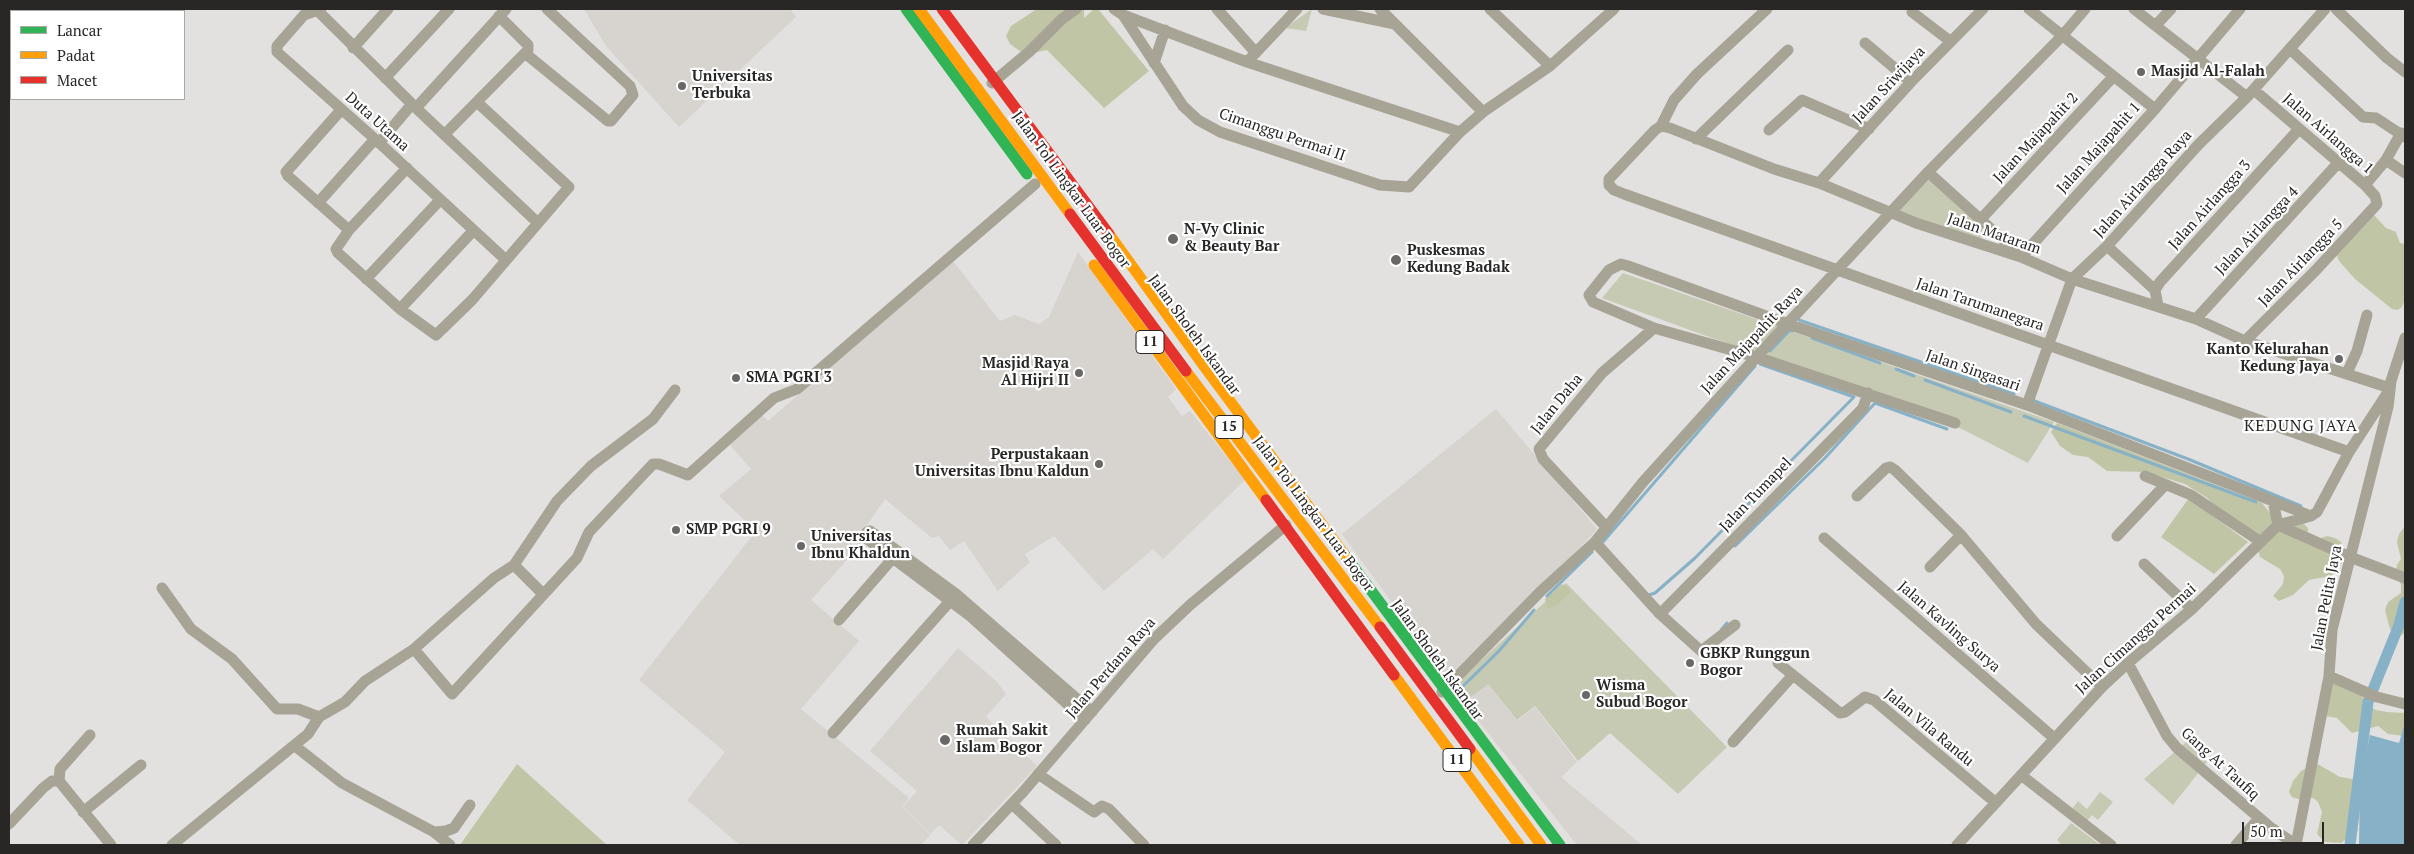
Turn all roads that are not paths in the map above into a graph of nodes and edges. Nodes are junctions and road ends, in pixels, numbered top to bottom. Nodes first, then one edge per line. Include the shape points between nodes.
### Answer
1 (388, 9) edge
2 (449, 9) edge
3 (546, 9) edge
4 (906, 9) edge
5 (919, 9) edge
6 (936, 9) edge
7 (942, 9) edge
8 (1076, 9) edge
9 (1217, 9) edge
10 (1297, 9) edge
11 (1323, 9) edge
12 (1380, 9) edge
13 (1490, 9) edge
14 (1614, 9) edge
15 (1767, 9) edge
16 (1983, 9) edge
17 (2029, 9) edge
18 (2084, 9) edge
19 (2134, 9) edge
20 (2170, 9) edge
21 (2240, 9) edge
22 (2325, 9) edge
23 (2336, 9) edge
24 (319, 10) edge
25 (300, 12) edge
26 (503, 12) edge
27 (1119, 12) edge
28 (1912, 12) dead end
29 (1397, 24) junction
30 (2156, 26) junction
31 (1165, 30) junction
32 (2062, 36) junction
33 (1950, 41) junction
34 (1865, 43) dead end
35 (353, 48) junction
36 (2290, 49) junction
37 (1788, 50) dead end
38 (1256, 53) junction
39 (526, 54) junction
40 (2199, 59) junction
41 (1247, 62) junction
42 (1154, 63) junction
43 (1550, 66) junction
44 (2405, 72) edge
45 (2113, 77) junction
46 (385, 78) junction
47 (1911, 82) junction
48 (990, 84) junction
49 (2251, 93) junction
50 (478, 103) junction
51 (414, 106) junction
52 (2155, 109) junction
53 (340, 110) junction
54 (1483, 112) junction
55 (1661, 126) junction
56 (1869, 128) junction
57 (2299, 129) junction
58 (1769, 130) dead end
59 (1460, 132) junction
60 (445, 134) junction
61 (2403, 135) edge
62 (1696, 139) junction
63 (377, 141) junction
64 (2386, 160) junction
65 (2339, 162) junction
66 (407, 168) junction
67 (1928, 172) junction
68 (2405, 173) edge
69 (1035, 184) junction
70 (1819, 184) junction
71 (2365, 185) junction
72 (440, 200) junction
73 (318, 203) junction
74 (2377, 204) joint
75 (1889, 212) junction
76 (1981, 219) junction
77 (538, 222) junction
78 (348, 230) junction
79 (473, 231) junction
80 (2107, 246) junction
81 (2021, 257) junction
82 (506, 260) junction
83 (1120, 261) junction
84 (1837, 271) junction
85 (1101, 274) junction
86 (366, 279) junction
87 (2072, 279) junction
88 (2156, 290) junction
89 (2158, 306) junction
90 (400, 310) junction
91 (2367, 315) dead end
92 (2196, 319) junction
93 (1788, 324) junction
94 (1654, 328) junction
95 (2405, 338) edge
96 (2245, 341) junction
97 (2048, 345) junction
98 (1756, 357) junction
99 (2347, 373) junction
100 (2390, 388) junction
101 (675, 390) dead end
102 (1868, 393) junction
103 (2026, 405) junction
104 (1955, 423) dead end
105 (2349, 452) junction
106 (2144, 476) dead end
107 (2165, 486) junction
108 (1857, 496) dead end
109 (2273, 502) junction
110 (2312, 516) junction
111 (1286, 524) junction
112 (2278, 525) junction
113 (1607, 528) junction
114 (1961, 535) junction
115 (2117, 536) dead end
116 (1824, 538) dead end
117 (2261, 542) junction
118 (1598, 545) junction
119 (2350, 557) junction
120 (893, 558) junction
121 (2144, 564) dead end
122 (514, 565) junction
123 (1930, 567) dead end
124 (2405, 578) edge
125 (937, 586) junction
126 (162, 588) dead end
127 (543, 594) junction
128 (951, 600) junction
129 (2192, 609) junction
130 (1662, 612) junction
131 (839, 620) dead end
132 (1735, 625) dead end
133 (414, 649) junction
134 (1778, 663) dead end
135 (2128, 663) junction
136 (1793, 675) junction
137 (2328, 676) junction
138 (2102, 687) junction
139 (1442, 692) junction
140 (2405, 704) edge
141 (1088, 716) junction
142 (319, 717) junction
143 (833, 732) dead end
144 (90, 735) dead end
145 (2054, 738) junction
146 (1733, 742) dead end
147 (295, 746) junction
148 (141, 765) dead end
149 (1038, 774) junction
150 (2021, 775) junction
151 (59, 781) junction
152 (1996, 803) junction
153 (1012, 804) junction
154 (470, 805) dead end
155 (83, 812) junction
156 (2259, 818) junction
157 (9, 824) edge
158 (434, 832) junction
159 (1963, 843) edge
160 (111, 845) edge
161 (172, 845) edge
162 (450, 845) edge
163 (972, 845) edge
164 (1056, 845) edge
165 (1144, 845) edge
166 (1519, 845) edge
167 (1541, 845) edge
168 (1559, 845) edge
169 (2111, 845) edge
170 (2236, 845) edge
171 (2296, 845) edge

1 - 35 street
2 - 46 street
3 - 39 street via 630,86 633,95 608,121
4 - 69 highway, 11
5 - 167 highway, Jalan Tol Lingkar Luar Bogor / 15, bridge
6 - 48 highway, Jalan Sholeh Iskandar / 11
7 - 168 highway, Jalan Tol Lingkar Luar Bogor / 15, bridge via 1064,169 1206,369
8 - 48 street
9 - 38 street
10 - 38 street
11 - 29 street
12 - 29 street
13 - 43 street
14 - 43 street, Cimanggu Permai II
15 - 55 street via 1697,74 1674,100
16 - 33 street, Jalan Sriwijaya
17 - 32 street
18 - 32 street, Jalan Majapahit Raya
19 - 30 street, Jalan Airlangga 1
20 - 30 street
21 - 40 street, Jalan Majapahit 1
22 - 36 street, Jalan Airlangga Raya
23 - 44 street
24 - 25 street, Duta Utama
24 - 35 street
25 - 53 street, Duta Utama via 275,50
26 - 39 street via 528,45
26 - 51 street
27 - 31 street, Cimanggu Permai II
27 - 42 street, Cimanggu Permai II
28 - 33 street
29 - 54 street
30 - 40 street, Jalan Airlangga 1
31 - 41 street, Cimanggu Permai II
31 - 42 street
32 - 45 street
32 - 67 street, Jalan Majapahit Raya
33 - 47 street, Jalan Sriwijaya
34 - 47 street
35 - 46 street
36 - 49 street, Jalan Airlangga Raya
36 - 61 street via 2363,117 2376,118
37 - 62 street
38 - 41 street
39 - 50 street
40 - 49 street, Jalan Airlangga 1
40 - 52 street, Jalan Majapahit 1
41 - 59 street, Cimanggu Permai II
42 - 59 street, Cimanggu Permai II via 1183,106 1198,120 1220,132 1380,185 1409,187
43 - 54 street, Cimanggu Permai II
45 - 52 street
45 - 76 street, Jalan Majapahit 2
46 - 51 street
47 - 56 street, Jalan Sriwijaya
48 - 83 highway, Jalan Sholeh Iskandar / 11
49 - 57 street, Jalan Airlangga 1
49 - 80 street, Jalan Airlangga Raya via 2198,145
50 - 60 street
50 - 77 street via 568,186
51 - 60 street
51 - 63 street
52 - 81 street, Jalan Majapahit 1
53 - 63 street, Duta Utama
53 - 73 street via 287,169 288,176
54 - 59 street, Cimanggu Permai II
55 - 62 street, Jalan Mataram
55 - 84 street, Jalan Tarumanegara via 1647,136 1610,179 1609,185 1614,190
56 - 58 street via 1802,100
56 - 70 street, Jalan Sriwijaya
57 - 65 street, Jalan Airlangga 1
57 - 88 street, Jalan Airlangga 3
60 - 77 street
61 - 64 street
62 - 70 street, Jalan Mataram
63 - 66 street, Duta Utama
63 - 73 street
64 - 68 street
64 - 71 street
65 - 71 street, Jalan Airlangga 1
65 - 92 street, Jalan Airlangga 4
66 - 72 street, Duta Utama
66 - 78 street
67 - 75 street, Jalan Majapahit Raya
67 - 76 street
69 - 85 highway, 11
69 - 127 street via 797,390 774,398 688,475 653,464 589,532 577,558
70 - 75 street, Jalan Mataram
71 - 74 street, Jalan Airlangga 1 via 2375,196
72 - 79 street, Duta Utama
72 - 86 street
73 - 78 street
74 - 96 street, Jalan Airlangga 5
75 - 81 street, Jalan Mataram
75 - 84 street, Jalan Majapahit Raya
76 - 81 street
77 - 82 street
78 - 86 street via 336,252
79 - 82 street, Duta Utama
79 - 90 street
80 - 87 street, Jalan Airlangga Raya
80 - 88 street
81 - 87 street, Jalan Mataram
82 - 90 street via 436,335
83 - 85 highway
83 - 139 highway, Jalan Sholeh Iskandar / 11
84 - 93 street, Jalan Majapahit Raya
84 - 97 street, Jalan Tarumanegara
85 - 111 highway, 11
86 - 90 street
87 - 89 street, Jalan Mataram
87 - 97 street, Jalan Airlangga Raya
88 - 89 street
89 - 92 street, Jalan Mataram
91 - 99 street
92 - 96 street, Jalan Mataram
93 - 94 street, Jalan Singasari via 1621,264 1609,270 1589,295 1590,300
93 - 98 street, Jalan Majapahit Raya
93 - 103 street, Jalan Singasari
94 - 98 street
94 - 113 street, Jalan Daha via 1602,373 1540,449 1543,459
95 - 100 street
96 - 99 street, Jalan Mataram
97 - 103 street, Jalan Airlangga Raya
97 - 105 street, Jalan Tarumanegara
98 - 102 street
98 - 113 street, Jalan Majapahit Raya via 1643,482
99 - 100 street, Jalan Mataram
100 - 105 street
100 - 119 street, Jalan Pelita Jaya
101 - 122 street via 653,420 591,466 557,501
102 - 104 street
102 - 130 street, Jalan Tumapel via 1863,408
103 - 109 street, Jalan Singasari
105 - 110 street
106 - 107 street
107 - 115 street
107 - 117 street via 2191,495
108 - 114 street via 1884,470 1891,468
109 - 110 street, Jalan Singasari
109 - 112 street
110 - 112 street
111 - 141 street, Jalan Perdana Raya via 1168,625
111 - 166 highway, 11
112 - 117 street, Jalan Cimanggu Permai
112 - 119 street
113 - 118 street, Jalan Majapahit Raya
114 - 123 street
114 - 138 street via 2036,624
116 - 145 street, Jalan Kavling Surya
117 - 129 street, Jalan Cimanggu Permai
118 - 130 street
118 - 139 street, Jalan Majapahit Raya via 1541,591
119 - 124 street
119 - 137 street, Jalan Pelita Jaya via 2332,630
120 - 125 street
120 - 125 street via 866,538 867,532 870,531
120 - 131 street
121 - 129 street
122 - 127 street
122 - 133 street via 494,578
125 - 128 street
125 - 141 street via 974,608
126 - 142 street via 191,629 232,659 277,709 298,709
127 - 133 street via 452,694
128 - 141 street
128 - 143 street
129 - 135 street, Jalan Cimanggu Permai
130 - 132 street via 1701,651
133 - 142 street via 365,681 345,702
134 - 136 street
135 - 138 street, Jalan Cimanggu Permai
135 - 156 street, Gang At Taufiq via 2171,742
136 - 146 street
136 - 152 street, Jalan Vila Randu via 1840,712 1845,712 1865,697 1874,700
137 - 140 street via 2377,697
137 - 171 street, Jalan Pelita Jaya
138 - 145 street, Jalan Cimanggu Permai
139 - 168 highway, Jalan Sholeh Iskandar / 11
141 - 149 street, Jalan Perdana Raya
142 - 147 street
144 - 151 street via 60,769
145 - 150 street, Jalan Cimanggu Permai
147 - 158 street via 342,783
147 - 161 street
148 - 155 street
149 - 153 street, Jalan Perdana Raya
149 - 165 street via 1094,812 1102,806 1109,808
150 - 152 street, Jalan Cimanggu Permai
150 - 169 street
151 - 155 street
151 - 157 street via 52,781
152 - 159 street, Jalan Cimanggu Permai
153 - 163 street, Jalan Perdana Raya
153 - 164 street
154 - 158 street via 454,828
155 - 160 street
156 - 170 street
156 - 171 street, Gang At Taufiq
158 - 162 street

